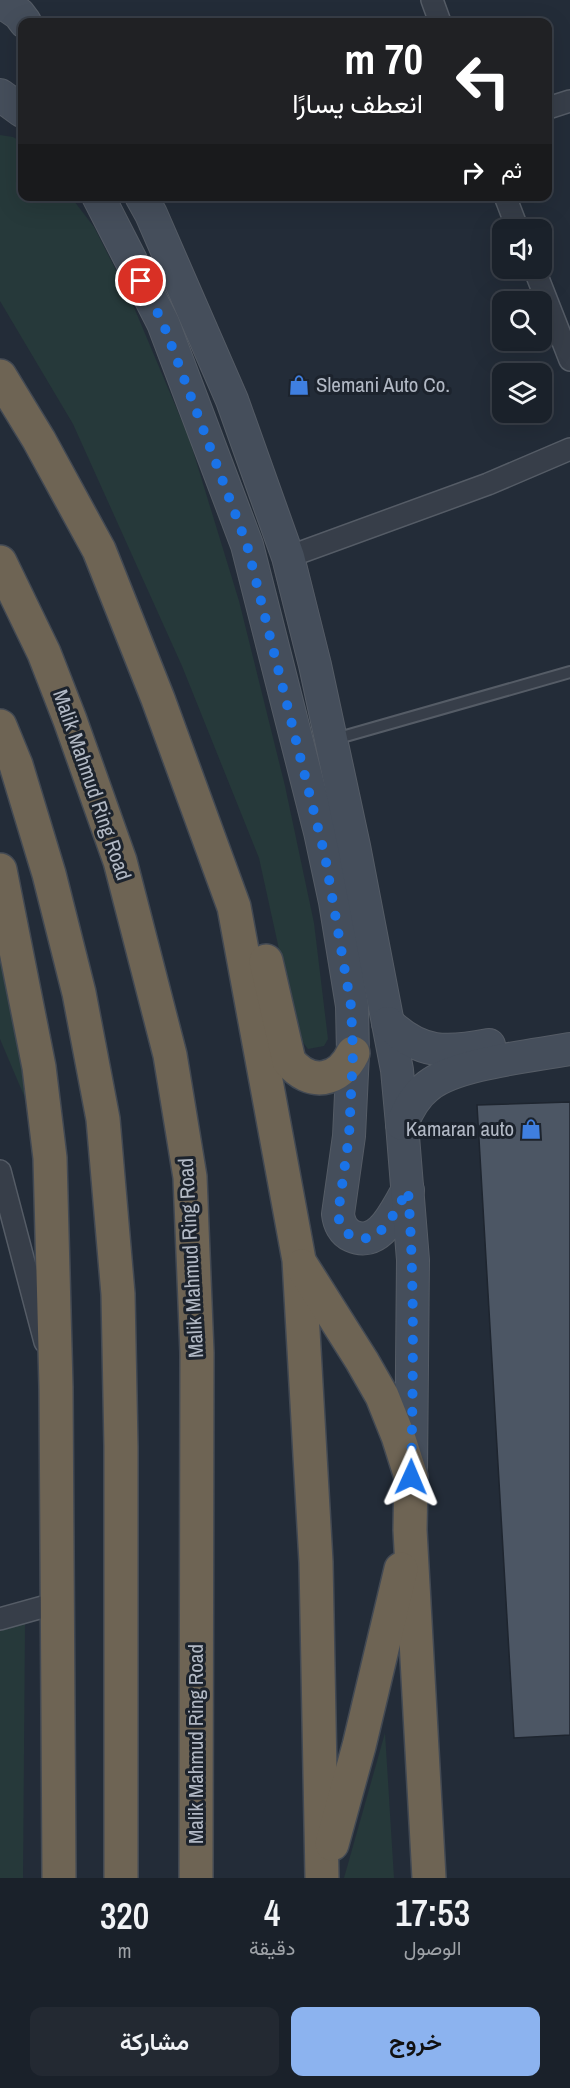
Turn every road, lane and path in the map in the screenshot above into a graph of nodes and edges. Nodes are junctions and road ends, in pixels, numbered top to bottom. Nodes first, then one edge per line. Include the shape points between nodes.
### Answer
1 (432, 0) edge
2 (0, 1) edge
3 (24, 15) edge
4 (439, 18) edge
5 (18, 85) edge
6 (0, 93) edge
7 (570, 101) edge
8 (552, 107) edge
9 (18, 108) edge
10 (101, 201) edge
11 (144, 201) edge
12 (507, 201) edge
13 (514, 219) edge
14 (538, 279) edge
15 (570, 360) edge
16 (0, 376) edge
17 (570, 449) edge
18 (288, 557) junction
19 (0, 562) edge
20 (570, 672) edge
21 (0, 726) edge
22 (332, 740) junction
23 (0, 870) edge
24 (234, 907) junction
25 (388, 1023) junction
26 (570, 1030) edge
27 (570, 1049) edge
28 (353, 1053) junction
29 (402, 1124) junction
30 (0, 1171) edge
31 (408, 1190) junction
32 (299, 1260) junction
33 (56, 1387) junction
34 (411, 1477) junction
35 (410, 1530) junction
36 (57, 1603) junction
37 (0, 1619) edge
38 (59, 1878) edge
39 (122, 1878) edge
40 (196, 1878) edge
41 (322, 1878) edge
42 (429, 1878) edge

1 - 4 street
2 - 3 street
5 - 6 street
6 - 9 street
7 - 8 street
10 - 28 street via 163,323 247,545 322,844 350,995
11 - 18 street via 232,400
12 - 13 street
14 - 15 street
16 - 24 highway via 99,550
17 - 18 street via 488,484
18 - 22 street
19 - 40 highway, Malik Mahmud Ring Road via 44,653 120,861 170,1055 190,1176 197,1353
20 - 22 lane
21 - 39 highway via 49,874 79,993 103,1119 118,1294
22 - 25 street
23 - 33 highway via 39,1067 48,1146
24 - 28 highway via 265,955 289,1061 305,1075 326,1077 343,1069
24 - 32 highway
25 - 26 street via 412,1042 442,1051
25 - 29 street
27 - 29 street via 449,1073 426,1087
28 - 31 street via 339,1221 357,1238 376,1235
29 - 31 street
30 - 33 street
31 - 34 street via 414,1331
32 - 34 highway via 382,1396
32 - 41 highway via 316,1562
33 - 36 highway
34 - 35 highway
35 - 41 highway via 359,1746
35 - 42 highway
36 - 37 street
36 - 38 highway

